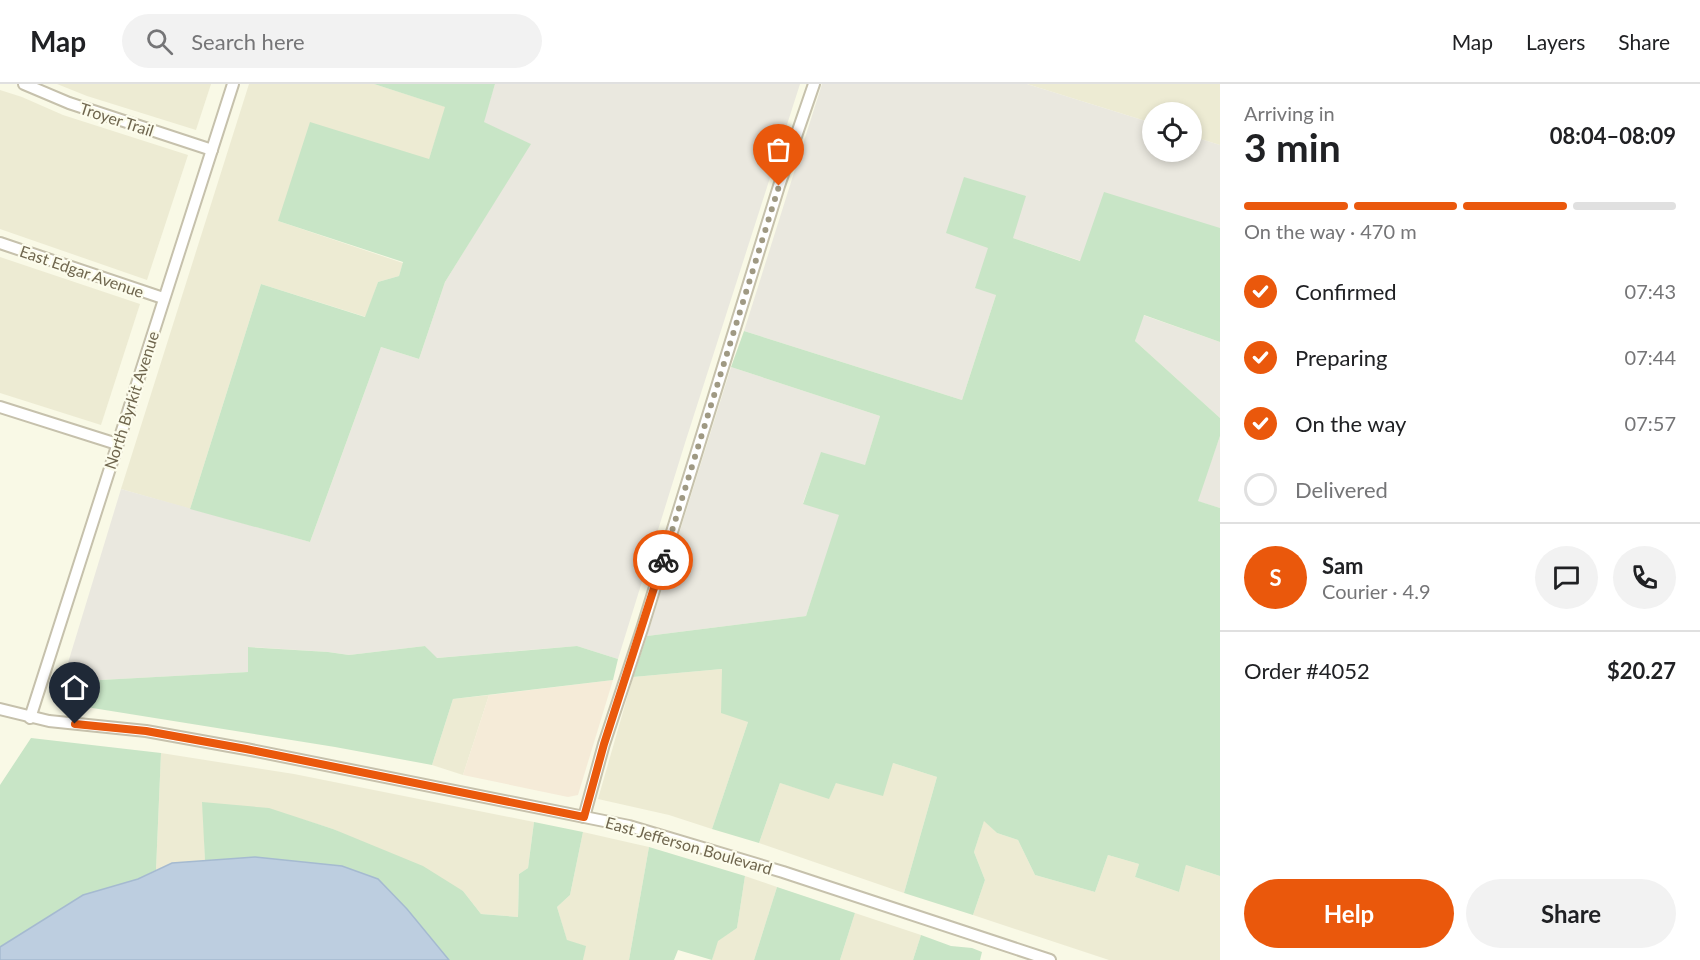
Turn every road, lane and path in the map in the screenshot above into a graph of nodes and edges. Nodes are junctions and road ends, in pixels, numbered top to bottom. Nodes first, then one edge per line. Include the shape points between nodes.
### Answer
1 (24, 84) edge
2 (233, 84) edge
3 (814, 84) edge
4 (212, 150) junction
5 (0, 243) edge
6 (164, 298) junction
7 (0, 407) edge
8 (117, 444) junction
9 (0, 709) edge
10 (30, 718) junction
11 (584, 817) junction
12 (1050, 960) edge

1 - 4 street, Troyer Trail via 69,103
2 - 4 street, North Byrkit Avenue
3 - 11 street
4 - 6 street, North Byrkit Avenue
5 - 6 street, East Edgar Avenue
6 - 8 street, North Byrkit Avenue
7 - 8 street
8 - 10 street, North Byrkit Avenue
9 - 10 street, East Jefferson Boulevard
10 - 11 street, East Jefferson Boulevard via 146,731
11 - 12 street, East Jefferson Boulevard via 649,831 728,855

